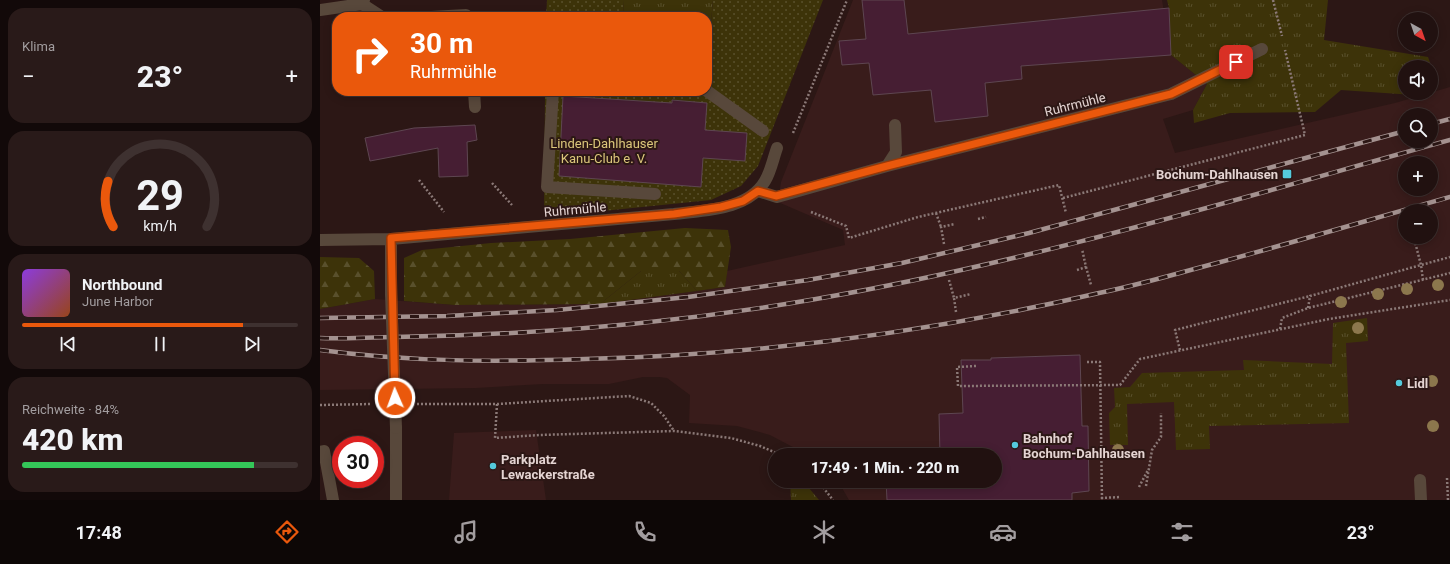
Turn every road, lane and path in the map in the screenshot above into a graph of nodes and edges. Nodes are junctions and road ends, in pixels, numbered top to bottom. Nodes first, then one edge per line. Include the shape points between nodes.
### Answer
1 (846, 0) edge
2 (363, 2) edge
3 (320, 10) edge
4 (376, 12) edge
5 (1262, 49) dead end
6 (1290, 72) dead end
7 (712, 95) edge
8 (474, 96) edge
9 (552, 96) edge
10 (475, 106) dead end
11 (895, 125) dead end
12 (763, 132) dead end
13 (777, 148) joint
14 (887, 166) junction
15 (419, 180) dead end
16 (1058, 181) dead end
17 (492, 183) dead end
18 (1060, 185) junction
19 (758, 191) junction
20 (654, 194) dead end
21 (776, 196) junction
22 (1063, 198) junction
23 (516, 210) dead end
24 (936, 213) junction
25 (1066, 213) dead end
26 (445, 214) dead end
27 (986, 217) dead end
28 (978, 219) dead end
29 (956, 224) dead end
30 (941, 227) junction
31 (391, 238) junction
32 (320, 240) edge
33 (944, 244) dead end
34 (1416, 244) edge
35 (1082, 249) dead end
36 (1450, 257) edge
37 (1421, 265) junction
38 (1086, 267) junction
39 (1077, 270) dead end
40 (1450, 273) edge
41 (950, 280) dead end
42 (1423, 280) junction
43 (1091, 285) dead end
44 (971, 294) dead end
45 (1310, 296) junction
46 (954, 298) junction
47 (1450, 300) edge
48 (1308, 308) junction
49 (956, 312) dead end
50 (1280, 329) junction
51 (1180, 350) junction
52 (1087, 362) dead end
53 (976, 366) dead end
54 (1100, 386) junction
55 (380, 404) dead end
56 (411, 404) dead end
57 (496, 404) junction
58 (320, 405) edge
59 (1161, 413) dead end
60 (674, 431) junction
61 (768, 449) edge
62 (320, 452) edge
63 (1149, 467) junction
64 (1447, 478) dead end
65 (1420, 480) dead end
66 (1146, 486) dead end
67 (1139, 487) dead end
68 (824, 488) edge
69 (1121, 497) dead end
70 (1102, 499) edge
71 (333, 500) edge
72 (396, 500) edge
73 (833, 500) edge
74 (1421, 500) edge
75 (1448, 500) edge

1 - 13 path via 792,136
2 - 3 street
2 - 4 street
5 - 14 street, Ruhrmühle via 1171,94
6 - 22 path via 1305,135
7 - 12 street
8 - 10 street
9 - 20 street via 547,187
11 - 14 street via 896,152
13 - 19 street, Ruhrmühle via 766,180
14 - 21 street, Ruhrmühle
15 - 26 path
16 - 18 path
17 - 23 path
18 - 22 path
18 - 24 path
19 - 21 street
19 - 31 street, Ruhrmühle via 743,201 674,214
21 - 24 path via 846,226 849,238
22 - 25 path
24 - 30 path
27 - 28 path
29 - 30 path
30 - 33 path
31 - 32 street, Ruhrmühle
31 - 72 street, bridge
34 - 37 path
35 - 38 path
36 - 37 path
37 - 42 path
37 - 45 path
38 - 39 path
38 - 43 path
40 - 42 path
41 - 46 path
42 - 48 path
44 - 46 path
45 - 48 path
45 - 51 path via 1174,330
46 - 49 path
47 - 50 path
48 - 50 path via 1282,318
50 - 51 path
51 - 54 path via 1140,359 1120,385
52 - 54 path via 1100,362
53 - 54 path via 957,367 958,386
54 - 70 path
55 - 58 path
56 - 57 path
57 - 60 path via 629,396 651,403
57 - 60 path via 495,438
59 - 63 path via 1161,437 1152,450
60 - 61 path via 730,438
62 - 71 street via 324,451
63 - 66 path
63 - 67 path
64 - 75 path
65 - 74 street
68 - 73 path
69 - 70 path

